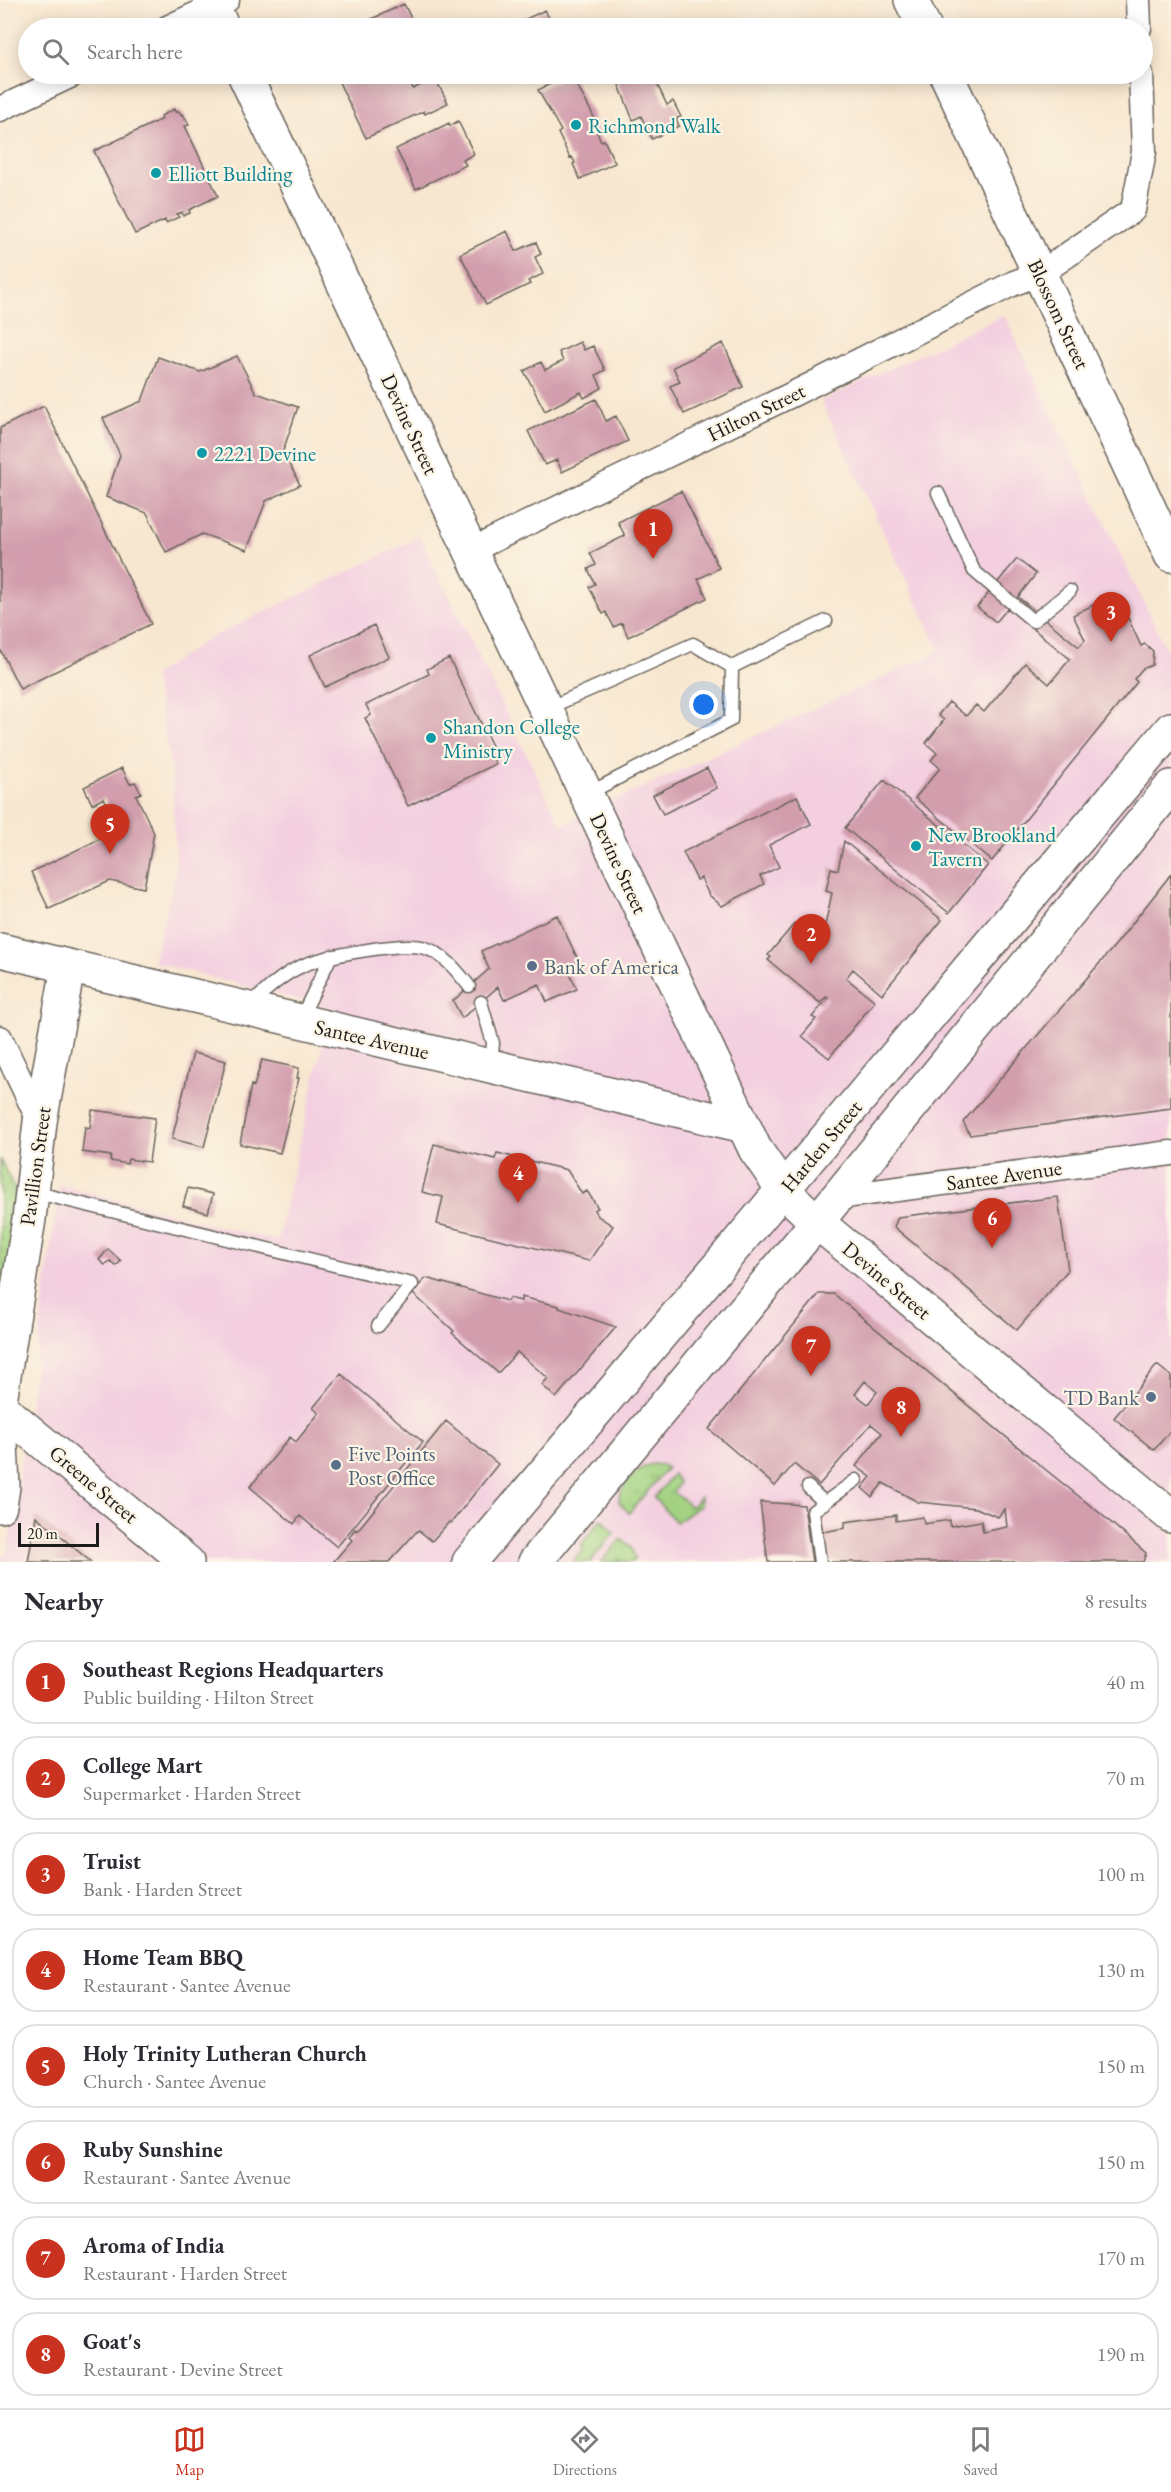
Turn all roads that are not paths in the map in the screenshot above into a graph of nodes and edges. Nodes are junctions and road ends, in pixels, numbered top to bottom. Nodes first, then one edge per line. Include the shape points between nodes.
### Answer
1 (911, 0) edge
2 (1138, 0) edge
3 (218, 9) edge
4 (194, 18) edge
5 (920, 18) edge
6 (1139, 18) edge
7 (53, 84) edge
8 (249, 84) edge
9 (951, 84) edge
10 (1141, 84) edge
11 (0, 109) edge
12 (1041, 273) junction
13 (938, 493) dead end
14 (470, 551) junction
15 (1171, 555) edge
16 (1070, 591) dead end
17 (826, 621) dead end
18 (732, 667) junction
19 (546, 709) junction
20 (1171, 729) edge
21 (1171, 787) edge
22 (586, 794) junction
23 (0, 951) edge
24 (331, 956) junction
25 (68, 968) junction
26 (470, 986) dead end
27 (481, 1002) dead end
28 (245, 1010) junction
29 (299, 1022) junction
30 (0, 1038) edge
31 (491, 1067) junction
32 (40, 1122) junction
33 (744, 1126) junction
34 (1171, 1153) edge
35 (784, 1191) junction
36 (32, 1192) junction
37 (837, 1197) junction
38 (817, 1222) junction
39 (378, 1326) dead end
40 (0, 1401) edge
41 (0, 1407) edge
42 (0, 1422) edge
43 (856, 1480) dead end
44 (808, 1487) dead end
45 (825, 1503) junction
46 (0, 1506) edge
47 (1171, 1516) edge
48 (187, 1562) edge
49 (469, 1562) edge
50 (535, 1562) edge
51 (820, 1562) edge

1 - 5 main road
2 - 6 street
3 - 4 street
7 - 11 street
8 - 14 main road, Devine Street
9 - 12 main road, Blossom Street
10 - 12 street, Hilton Street via 1144,152 1133,210
12 - 14 street, Hilton Street
12 - 15 main road, Blossom Street
13 - 16 lane via 974,571 1033,621
14 - 19 main road, Devine Street
17 - 18 lane
18 - 19 lane via 693,644
18 - 22 lane via 730,720
19 - 22 main road, Devine Street
20 - 35 main road, Harden Street
21 - 37 main road, Harden Street
22 - 33 main road, Devine Street
23 - 25 main road, Santee Avenue
24 - 26 lane via 423,947 451,965
24 - 28 lane via 301,966
24 - 29 lane
25 - 28 main road, Santee Avenue
25 - 32 main road, Pavillion Street
27 - 31 lane via 493,1042
28 - 29 main road, Santee Avenue
29 - 31 main road, Santee Avenue
30 - 32 street
31 - 33 main road, Santee Avenue
32 - 36 main road, Pavillion Street
33 - 35 main road, Devine Street via 754,1149
34 - 37 street, Santee Avenue
35 - 38 main road, Devine Street
35 - 49 main road, Harden Street
36 - 39 lane via 412,1284
36 - 40 main road, Pavillion Street
37 - 38 main road, Harden Street
38 - 47 main road, Devine Street
38 - 50 main road, Harden Street
41 - 48 main road, Greene Street
42 - 46 main road
43 - 45 lane
44 - 45 lane
45 - 51 lane via 813,1510

